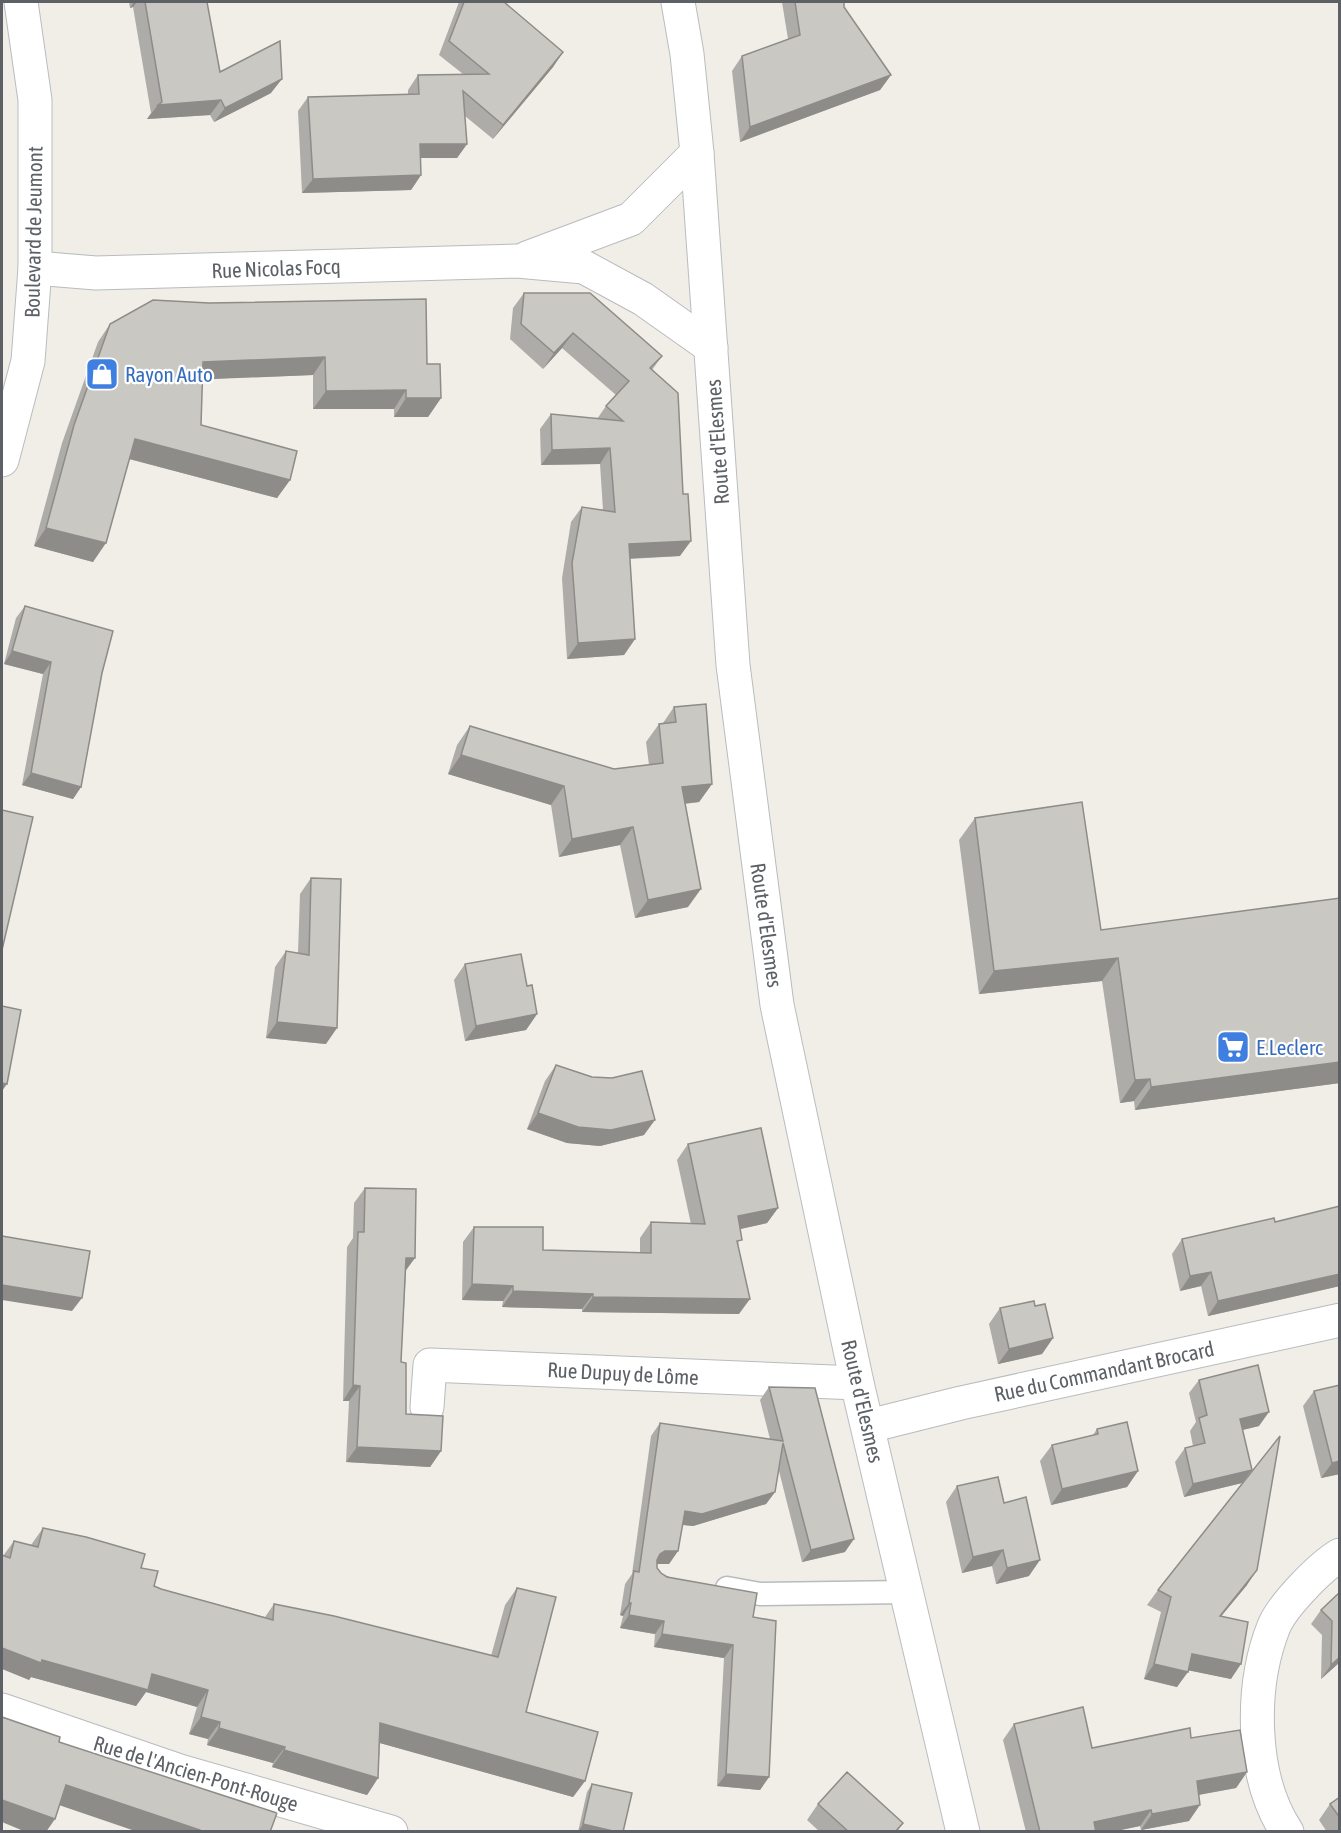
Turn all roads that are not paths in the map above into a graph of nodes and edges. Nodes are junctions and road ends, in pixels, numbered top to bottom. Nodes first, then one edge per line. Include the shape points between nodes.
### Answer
1 (21, 2) edge
2 (678, 2) edge
3 (697, 153) junction
4 (517, 261) junction
5 (34, 268) junction
6 (711, 347) junction
7 (2, 459) edge
8 (1340, 1320) edge
9 (857, 1383) junction
10 (428, 1407) dead end
11 (869, 1426) junction
12 (1340, 1555) edge
13 (705, 1584) edge
14 (908, 1592) junction
15 (2, 1710) edge
16 (391, 1832) edge
17 (963, 1832) edge
18 (1287, 1832) edge

1 - 5 street, Boulevard de Jeumont via 35,100
2 - 3 street, Route d'Elesmes
3 - 4 street, Rue Nicolas Focq via 631,219
3 - 6 street, Route d'Elesmes
4 - 5 street, Rue Nicolas Focq via 96,273
4 - 6 street, Rue Nicolas Focq via 584,267 643,299
5 - 7 street, Boulevard de Jeumont via 28,361
6 - 9 street, Route d'Elesmes via 733,665 777,1005
8 - 11 street, Rue du Commandant Brocard
9 - 10 street, Rue Dupuy de Lôme via 430,1365
9 - 11 street, Route d'Elesmes
11 - 14 street, Route d'Elesmes
12 - 18 street via 1303,1586 1275,1624 1263,1664 1257,1719 1264,1780
13 - 14 lane via 760,1594
14 - 17 street, Route d'Elesmes
15 - 16 street, Rue de l'Ancien-Pont-Rouge via 180,1771

